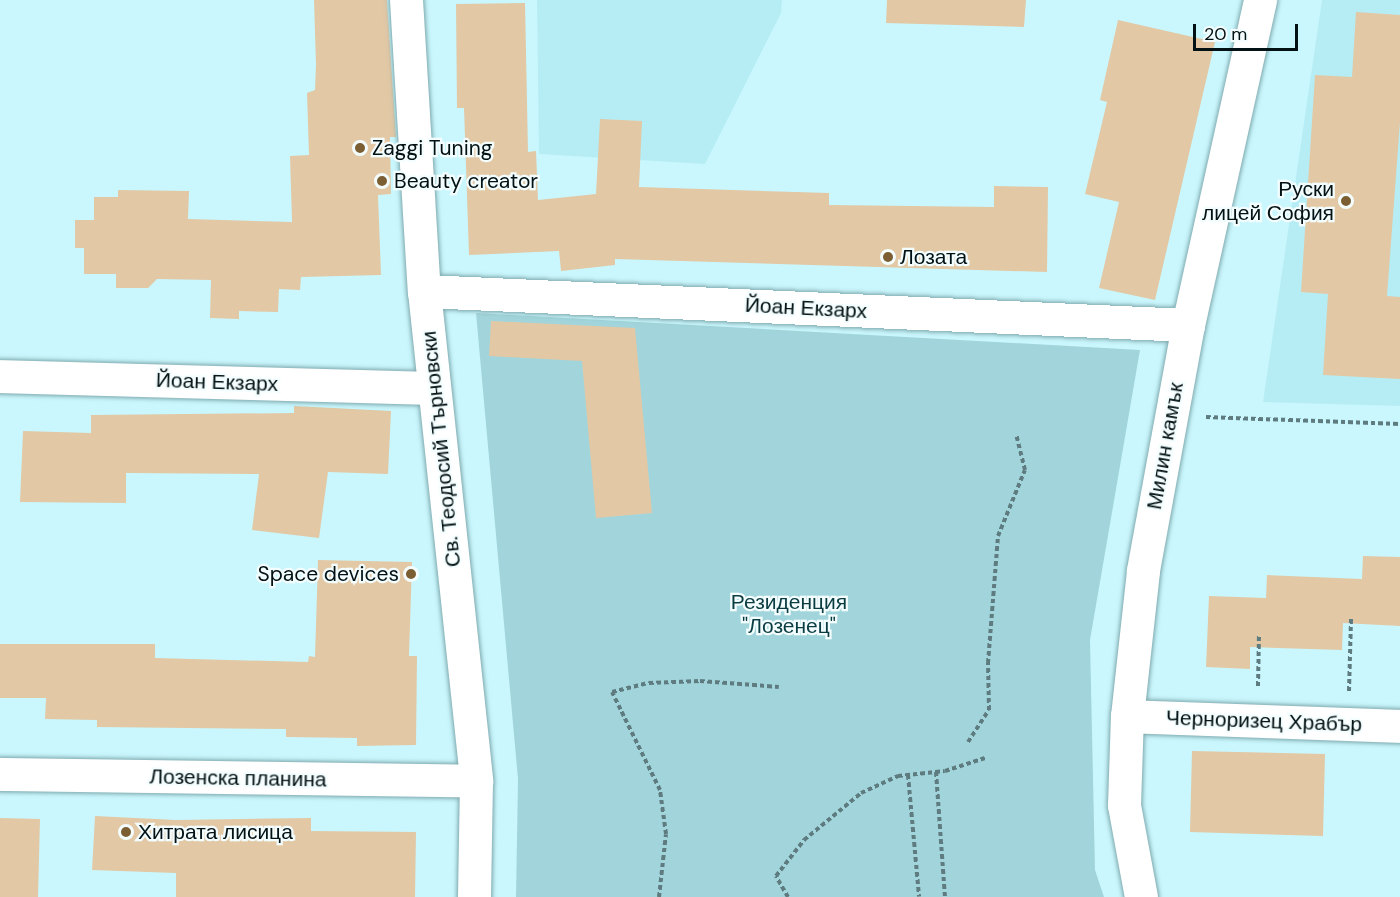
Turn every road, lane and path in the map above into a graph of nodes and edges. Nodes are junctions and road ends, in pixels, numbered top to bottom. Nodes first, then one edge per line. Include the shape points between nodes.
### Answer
1 (406, 0) edge
2 (1260, 0) edge
3 (424, 291) junction
4 (1188, 325) junction
5 (0, 376) edge
6 (434, 388) junction
7 (1170, 416) junction
8 (1400, 423) edge
9 (1016, 434) dead end
10 (1351, 619) dead end
11 (1259, 636) dead end
12 (779, 687) dead end
13 (1258, 698) dead end
14 (1127, 716) junction
15 (1348, 724) junction
16 (1400, 726) edge
17 (968, 742) dead end
18 (985, 758) dead end
19 (936, 772) junction
20 (0, 774) edge
21 (908, 775) junction
22 (476, 781) junction
23 (474, 897) edge
24 (659, 897) edge
25 (788, 897) edge
26 (919, 897) edge
27 (945, 897) edge
28 (1141, 897) edge

1 - 3 street, Св. Теодосий Търновски
2 - 4 street, Милин камък
3 - 4 street, Йоан Екзарх
3 - 6 street, Св. Теодосий Търновски
4 - 7 street, Милин камък
5 - 6 street, Йоан Екзарх
6 - 22 street, Св. Теодосий Търновски
7 - 8 path
7 - 14 street, Милин камък via 1143,570
9 - 17 path via 1025,470 998,536 988,663 989,710
10 - 15 path
11 - 13 path
12 - 24 path via 700,681 649,683 612,692 660,790 666,834
14 - 15 street, Черноризец Храбър
14 - 28 street, Милин камък via 1124,806
15 - 16 street, Черноризец Храбър
18 - 19 path
19 - 21 path
19 - 27 path
20 - 22 street, Лозенска планина
21 - 25 path via 861,793 804,840 776,876
21 - 26 path
22 - 23 street, Св. Теодосий Търновски

